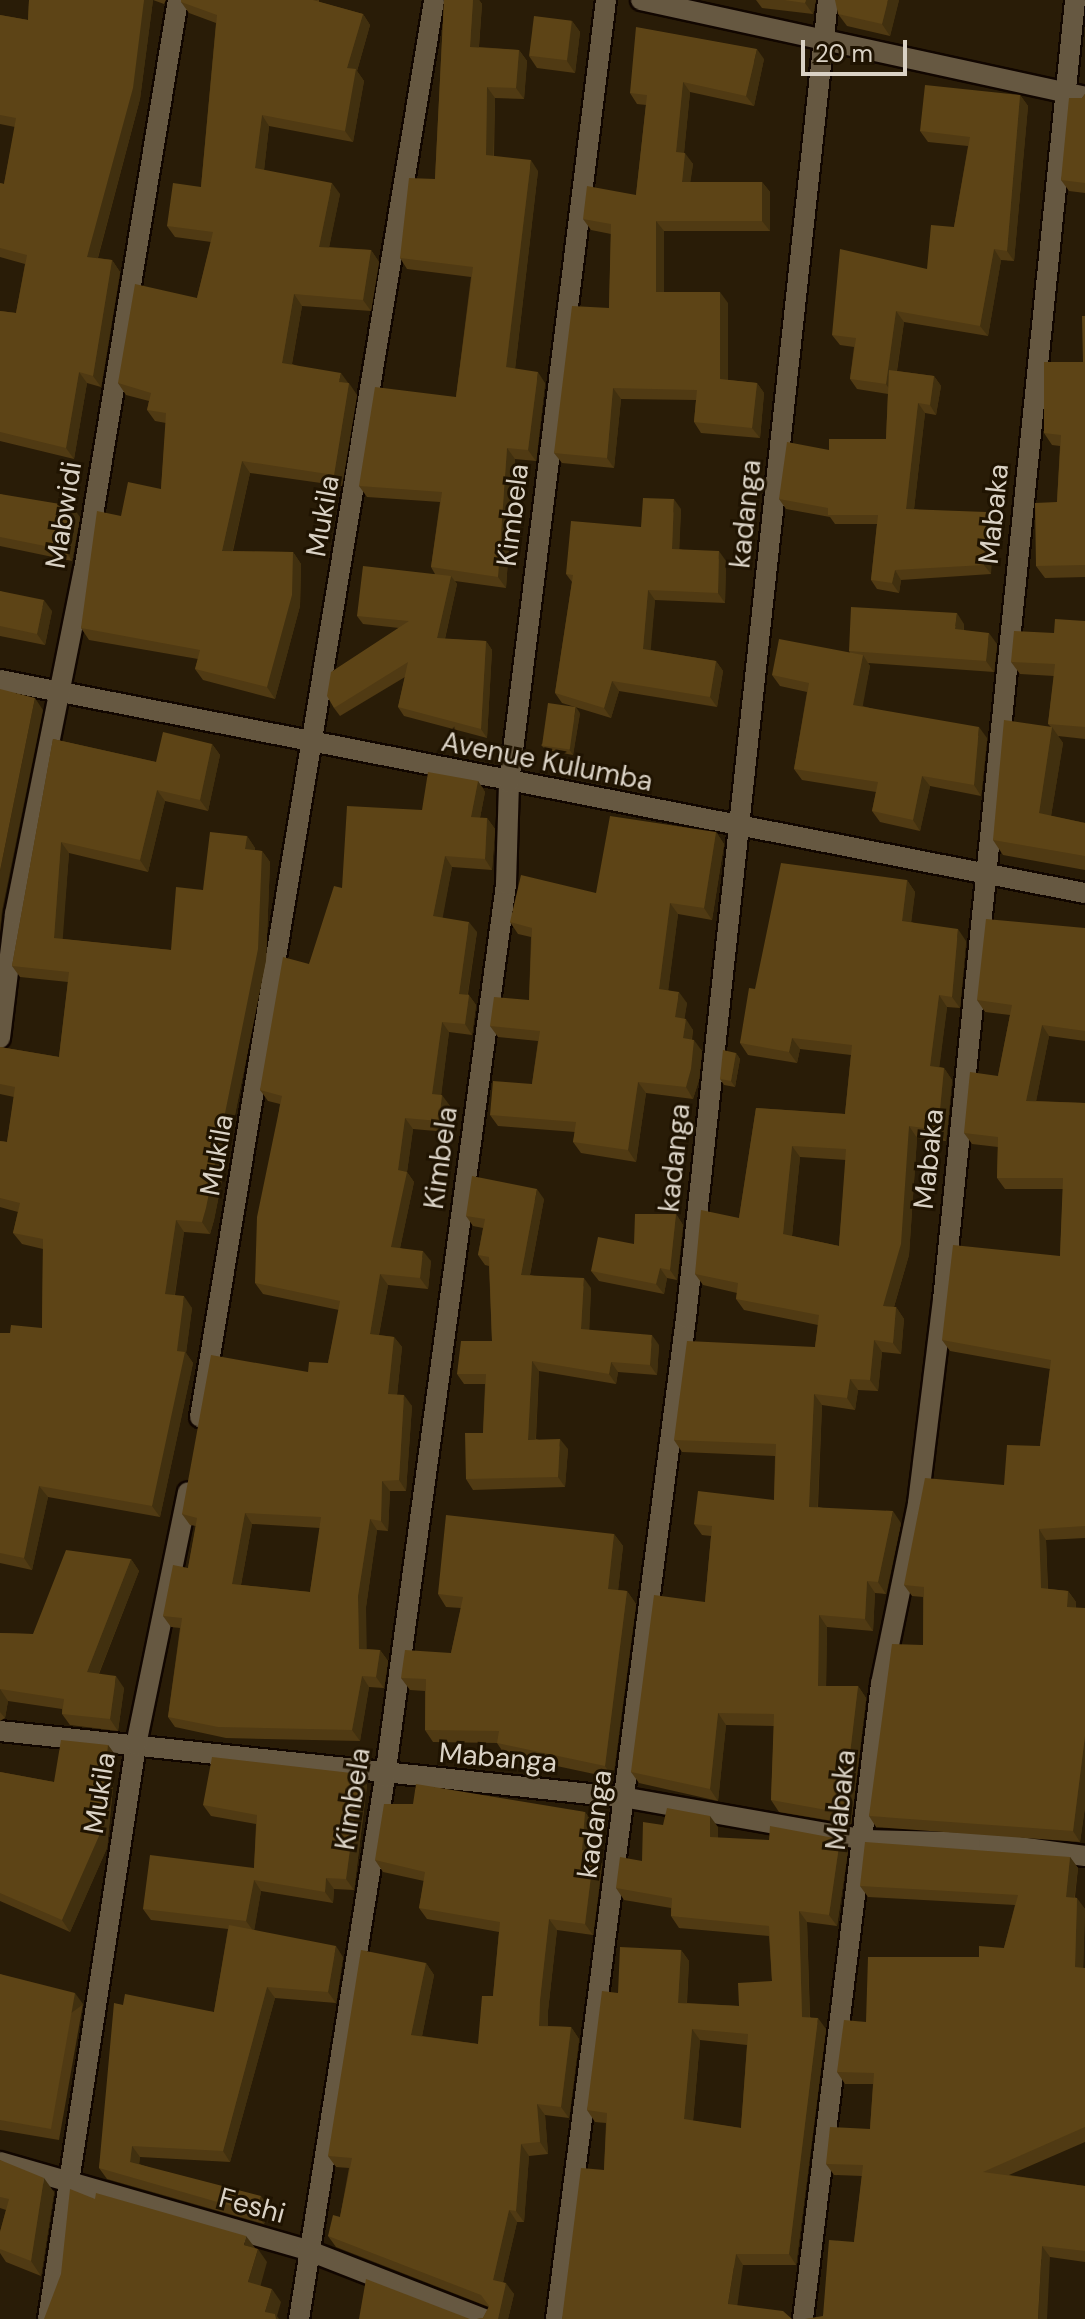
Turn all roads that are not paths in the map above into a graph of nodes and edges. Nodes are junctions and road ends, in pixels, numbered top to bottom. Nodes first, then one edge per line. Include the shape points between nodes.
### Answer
1 (178, 0) edge
2 (434, 0) edge
3 (606, 0) edge
4 (641, 0) edge
5 (828, 0) edge
6 (1075, 0) edge
7 (823, 43) junction
8 (1061, 92) junction
9 (1085, 97) edge
10 (0, 680) edge
11 (58, 693) junction
12 (311, 744) junction
13 (509, 783) junction
14 (740, 828) junction
15 (986, 871) junction
16 (1085, 893) edge
17 (0, 1038) edge
18 (196, 1443) edge
19 (190, 1474) edge
20 (0, 1731) edge
21 (136, 1745) junction
22 (385, 1777) junction
23 (628, 1798) junction
24 (865, 1840) junction
25 (1085, 1856) edge
26 (0, 2162) edge
27 (64, 2185) junction
28 (307, 2250) junction
29 (48, 2319) edge
30 (299, 2319) edge
31 (484, 2319) edge
32 (556, 2319) edge
33 (803, 2319) edge

1 - 11 street, Mabwidi
2 - 12 street, Mukila
3 - 13 street, Kimbela
4 - 7 street
5 - 7 street, kadanga
6 - 8 street, Mabaka
7 - 8 street
7 - 14 street, kadanga
8 - 9 street
8 - 15 street, Mabaka
10 - 11 street, Avenue Kulumba
11 - 12 street, Avenue Kulumba
11 - 17 street, Mabwidi
12 - 13 street, Avenue Kulumba
12 - 18 street, Mukila
13 - 14 street, Avenue Kulumba
13 - 22 street, Kimbela via 506,884
14 - 15 street, Avenue Kulumba
14 - 23 street, kadanga
15 - 16 street, Avenue Kulumba
15 - 24 street, Mabaka via 918,1503 881,1684
19 - 21 street, Mukila
20 - 21 street, Mabanga
21 - 22 street, Mabanga
21 - 27 street, Mukila
22 - 23 street, Mabanga
22 - 28 street, Kimbela
23 - 24 street, Mabanga
23 - 32 street, kadanga
24 - 25 street, Mabanga via 989,1843
24 - 33 street, Mabaka
26 - 27 street, Feshi
27 - 28 street, Feshi
27 - 29 street, Mukila
28 - 30 street, Kimbela
28 - 31 street, Feshi

